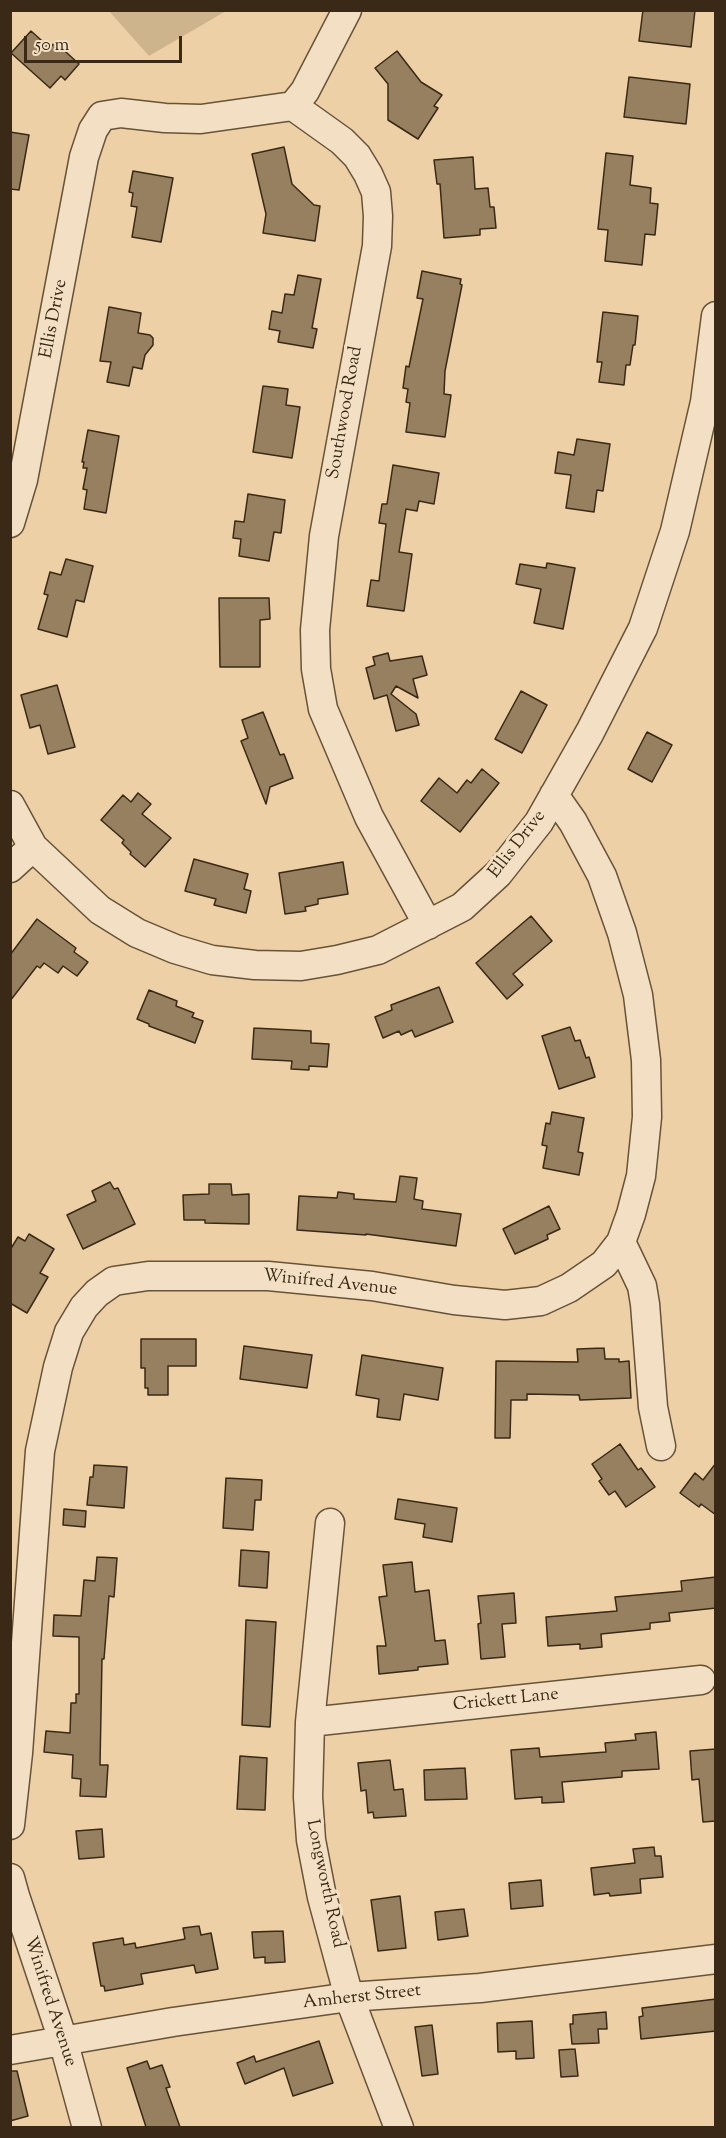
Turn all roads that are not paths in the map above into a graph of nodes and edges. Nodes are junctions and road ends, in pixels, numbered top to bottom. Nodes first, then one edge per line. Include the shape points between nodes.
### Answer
1 (347, 10) edge
2 (293, 106) junction
3 (716, 316) edge
4 (10, 523) edge
5 (554, 795) junction
6 (10, 805) edge
7 (33, 847) junction
8 (10, 868) edge
9 (428, 925) junction
10 (621, 1242) junction
11 (661, 1446) dead end
12 (330, 1523) dead end
13 (701, 1680) dead end
14 (310, 1722) junction
15 (10, 1825) edge
16 (10, 1878) edge
17 (716, 1959) edge
18 (350, 1997) junction
19 (63, 2040) junction
20 (10, 2050) edge
21 (87, 2127) edge
22 (399, 2127) edge

1 - 2 street via 305,91
2 - 4 street, Ellis Drive via 201,119 121,113 102,116 84,157 32,438
2 - 9 street, Southwood Road via 357,156 376,192 378,216 377,246 324,536 317,588 316,669 323,709 364,808
3 - 5 street, Ellis Drive via 705,402 675,531 643,628
5 - 9 street, Ellis Drive via 539,822 498,874 462,907
5 - 10 street, Winifred Avenue via 602,876 638,995 646,1060 647,1117 641,1176
6 - 7 street, Ellis Drive
7 - 8 street
7 - 9 street, Ellis Drive via 109,916 174,949 212,960 301,966 378,950
10 - 11 street via 638,1275 645,1304 653,1407
10 - 15 street, Winifred Avenue via 604,1264 569,1288 541,1301 505,1305 268,1276 148,1276 114,1281 97,1293 69,1332 40,1451
12 - 14 street, Longworth Road
13 - 14 street, Crickett Lane
14 - 18 street, Longworth Road via 311,1840 322,1897
16 - 19 street, Winifred Avenue
17 - 18 street, Amherst Street via 480,1988
18 - 19 street, Amherst Street
18 - 22 street, Longworth Road
19 - 20 street, Amherst Street
19 - 21 street, Winifred Avenue

